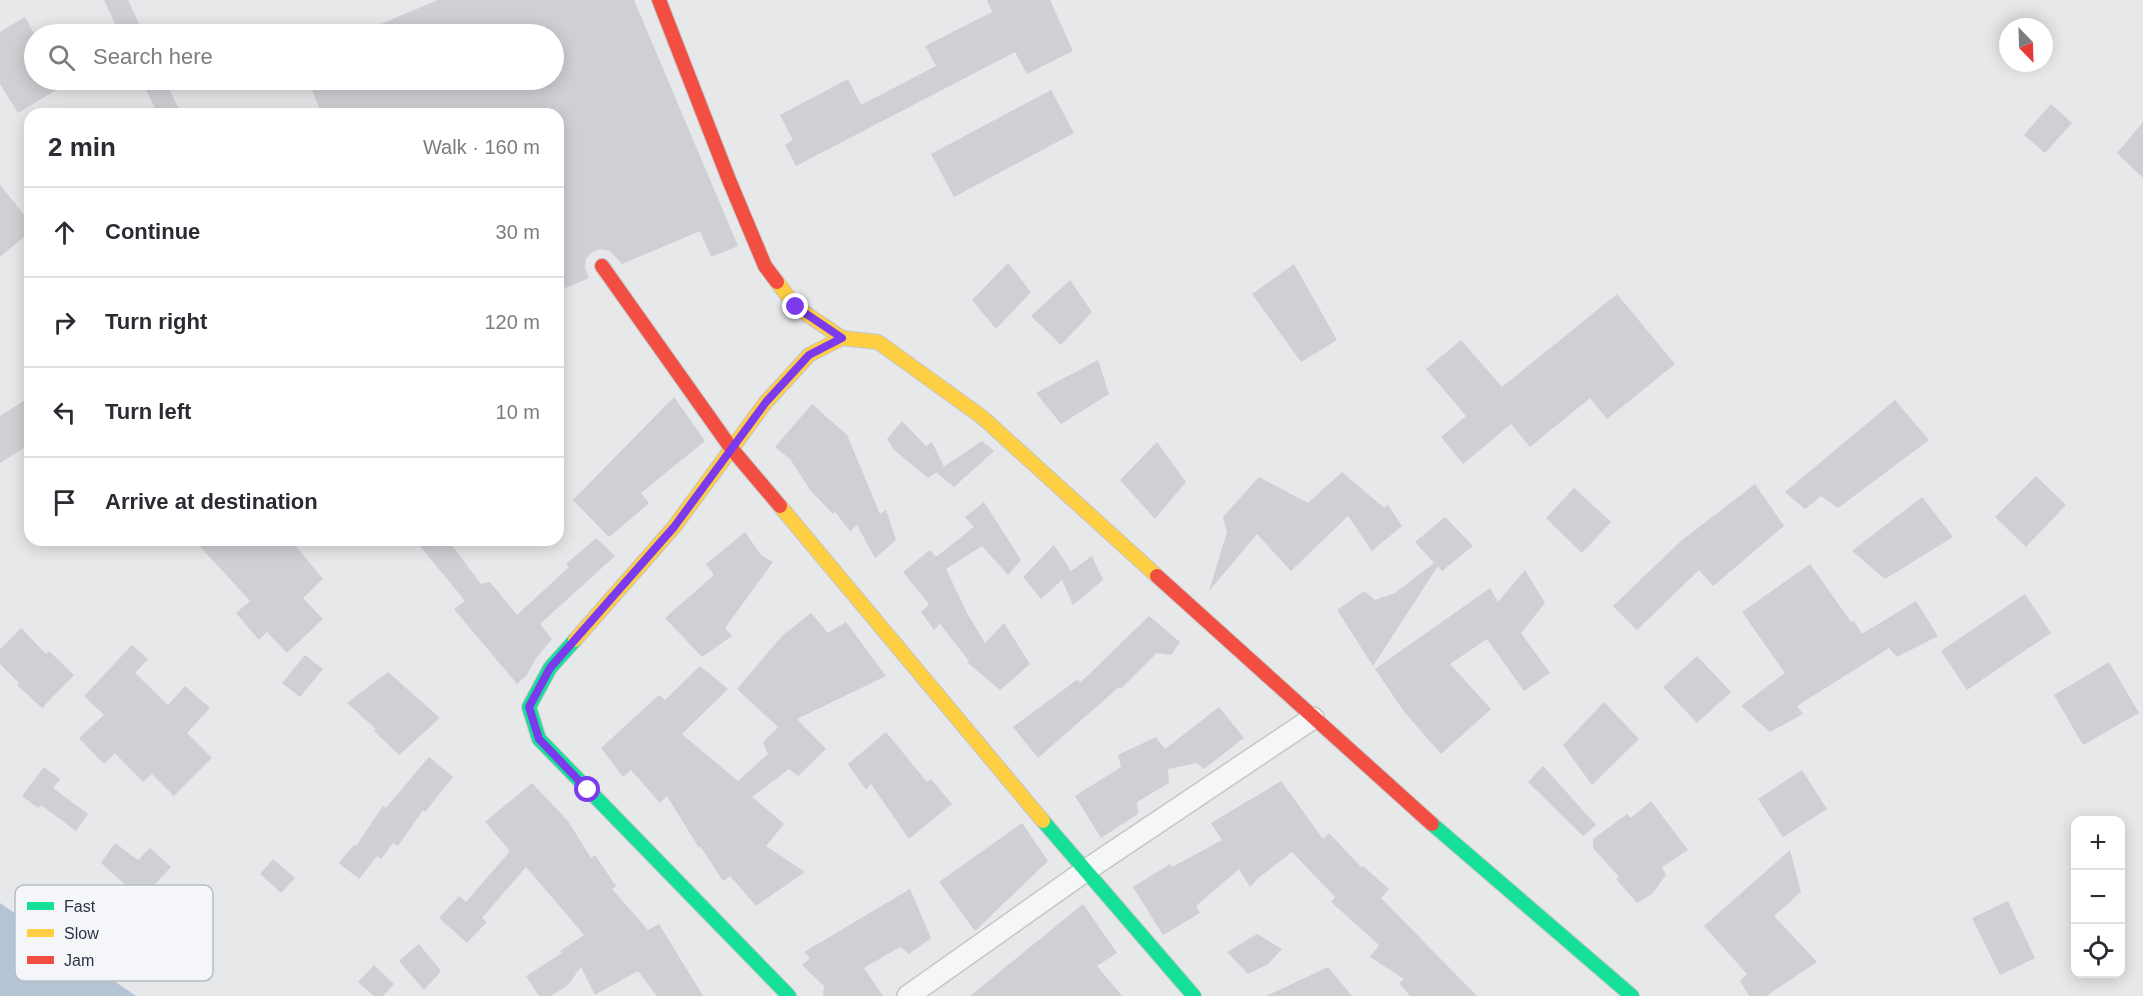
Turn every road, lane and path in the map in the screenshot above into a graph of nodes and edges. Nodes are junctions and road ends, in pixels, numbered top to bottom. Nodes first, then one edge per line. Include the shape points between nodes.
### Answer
1 (659, 0) edge
2 (602, 266) dead end
3 (842, 338) junction
4 (731, 448) junction
5 (1313, 718) junction
6 (1085, 871) junction
7 (789, 996) edge
8 (908, 996) edge
9 (1194, 996) edge
10 (1632, 996) edge

1 - 3 street via 765,266 796,307
2 - 4 street
3 - 4 street via 809,355
3 - 5 street via 878,342 982,417
4 - 6 street
4 - 7 street via 674,527 550,668 529,707 539,739
5 - 6 street
5 - 10 street
6 - 8 street
6 - 9 street

